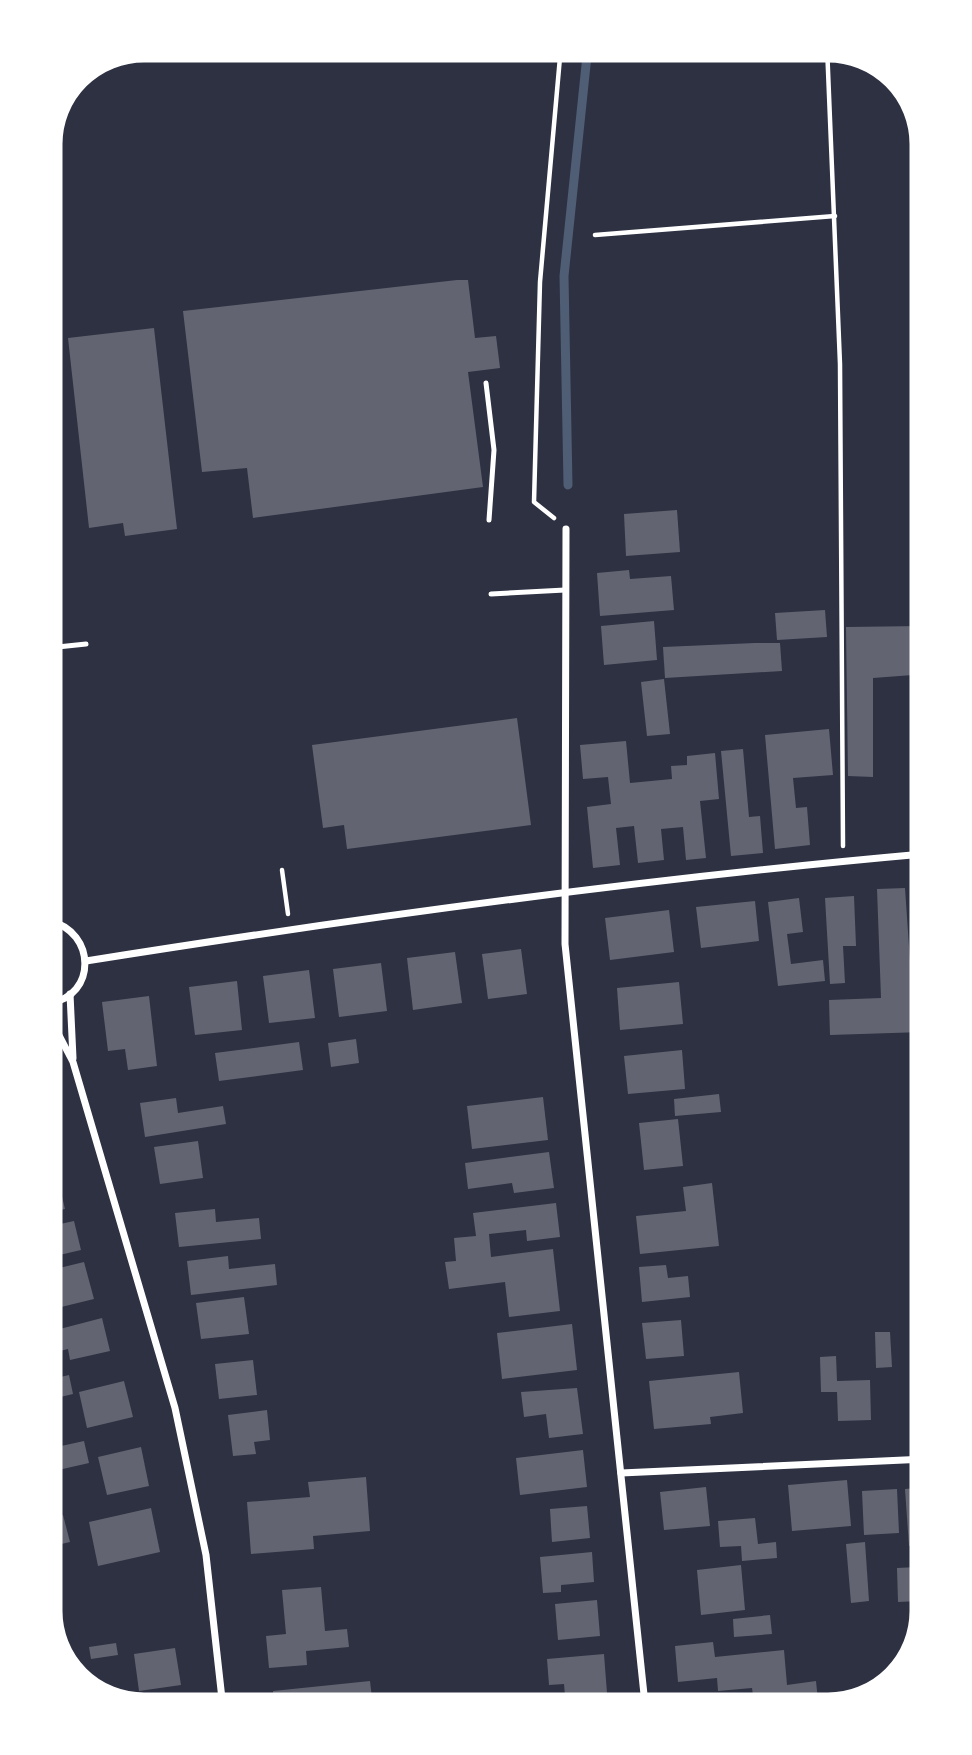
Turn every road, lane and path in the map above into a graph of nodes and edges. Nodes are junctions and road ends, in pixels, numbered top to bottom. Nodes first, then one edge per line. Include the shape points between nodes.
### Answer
1 (560, 58) edge
2 (828, 58) edge
3 (835, 215) junction
4 (595, 235) dead end
5 (486, 383) dead end
6 (489, 520) dead end
7 (566, 529) joint
8 (565, 590) junction
9 (491, 594) dead end
10 (86, 644) dead end
11 (58, 647) edge
12 (914, 855) edge
13 (843, 861) junction
14 (282, 870) dead end
15 (564, 893) junction
16 (58, 924) edge
17 (290, 929) junction
18 (86, 961) junction
19 (70, 994) junction
20 (58, 1001) edge
21 (58, 1033) edge
22 (73, 1062) junction
23 (914, 1460) edge
24 (621, 1473) junction
25 (222, 1697) edge
26 (644, 1697) edge

1 - 7 path via 540,282 534,502
2 - 3 path
3 - 4 path
3 - 13 path via 841,390
5 - 6 lane via 494,450
7 - 8 street
8 - 9 lane
8 - 15 street
10 - 11 lane
12 - 13 street
13 - 15 street
14 - 17 path
15 - 17 street
15 - 24 street via 569,993
16 - 18 street via 75,935
17 - 18 street
18 - 19 street via 82,979
19 - 20 street
19 - 22 street
21 - 22 street
22 - 25 street via 175,1408 206,1555
23 - 24 street
24 - 26 street

